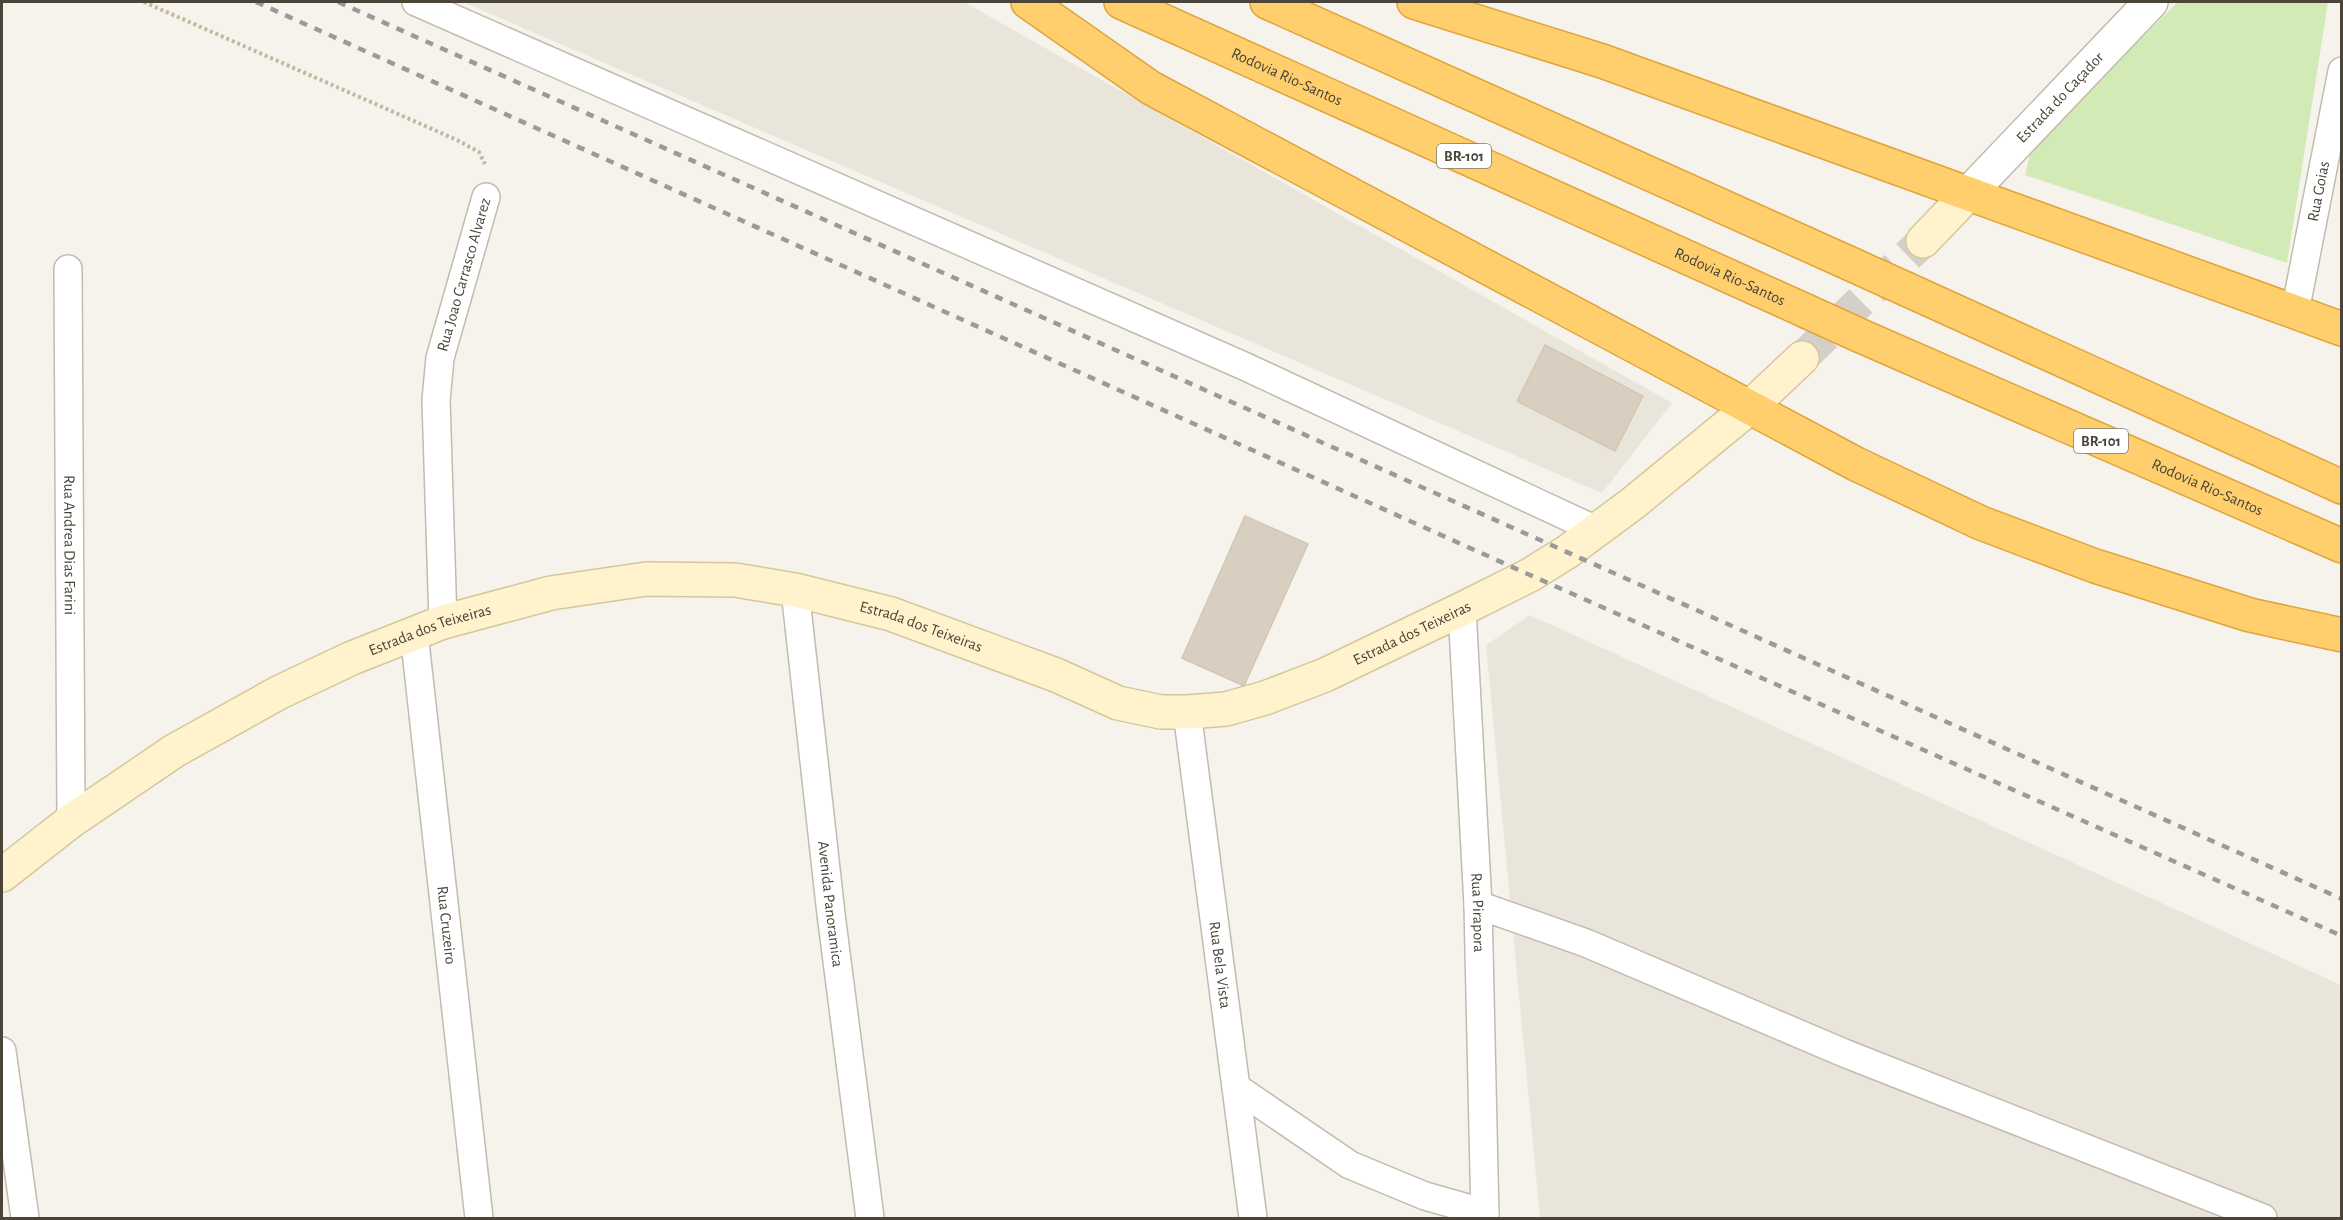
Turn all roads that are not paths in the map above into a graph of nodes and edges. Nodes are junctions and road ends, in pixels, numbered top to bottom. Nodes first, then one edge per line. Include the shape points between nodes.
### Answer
1 (416, 2) edge
2 (1028, 2) edge
3 (1121, 2) edge
4 (1267, 2) edge
5 (1414, 2) edge
6 (2151, 2) edge
7 (2342, 71) edge
8 (1970, 193) junction
9 (486, 197) road end
10 (1923, 241) tunnel mouth
11 (68, 269) dead end
12 (2295, 312) junction
13 (2342, 329) edge
14 (1802, 358) tunnel mouth
15 (1749, 408) junction
16 (2342, 487) edge
17 (1596, 530) junction
18 (2342, 546) edge
19 (795, 590) junction
20 (1462, 609) junction
21 (429, 628) junction
22 (2342, 635) edge
23 (1186, 712) junction
24 (71, 821) junction
25 (2, 875) edge
26 (1478, 905) junction
27 (2, 1051) edge
28 (1237, 1088) junction
29 (1485, 1216) edge
30 (25, 1218) edge
31 (479, 1218) edge
32 (870, 1218) edge
33 (1253, 1218) edge
34 (2264, 1218) edge

1 - 17 street via 1244,366
2 - 15 highway via 1151,88
3 - 18 highway, Rodovia Rio-Santos / BR-101, bridge via 1861,336
4 - 16 highway, bridge
5 - 8 highway via 1602,61
6 - 8 street, Estrada do Caçador
7 - 12 street, Rua Goias
8 - 10 main road
8 - 12 highway
9 - 21 street, Rua Joao Carrasco Alvarez via 441,358 436,400
11 - 24 street, Rua Andrea Dias Farini
12 - 13 highway
14 - 15 main road, Estrada dos Teixeiras
15 - 17 main road, Estrada dos Teixeiras
15 - 22 highway via 1981,523 2180,594 2250,615
17 - 20 main road, Estrada dos Teixeiras via 1530,574
19 - 21 main road, Estrada dos Teixeiras via 735,580 646,579 551,593
19 - 23 main road, Estrada dos Teixeiras via 891,614 1056,675 1118,703 1161,712
19 - 32 street, Avenida Panoramica
20 - 23 main road, Estrada dos Teixeiras via 1295,687 1226,708
20 - 26 street, Rua Pirapora
21 - 24 main road, Estrada dos Teixeiras via 280,692 174,751
21 - 31 street, Rua Cruzeiro
23 - 28 street, Rua Bela Vista
24 - 25 main road, Estrada dos Teixeiras
26 - 29 street, Rua Pirapora
26 - 34 street via 1586,943 1844,1053
27 - 30 street
28 - 29 street via 1350,1165
28 - 33 street, Rua Bela Vista

